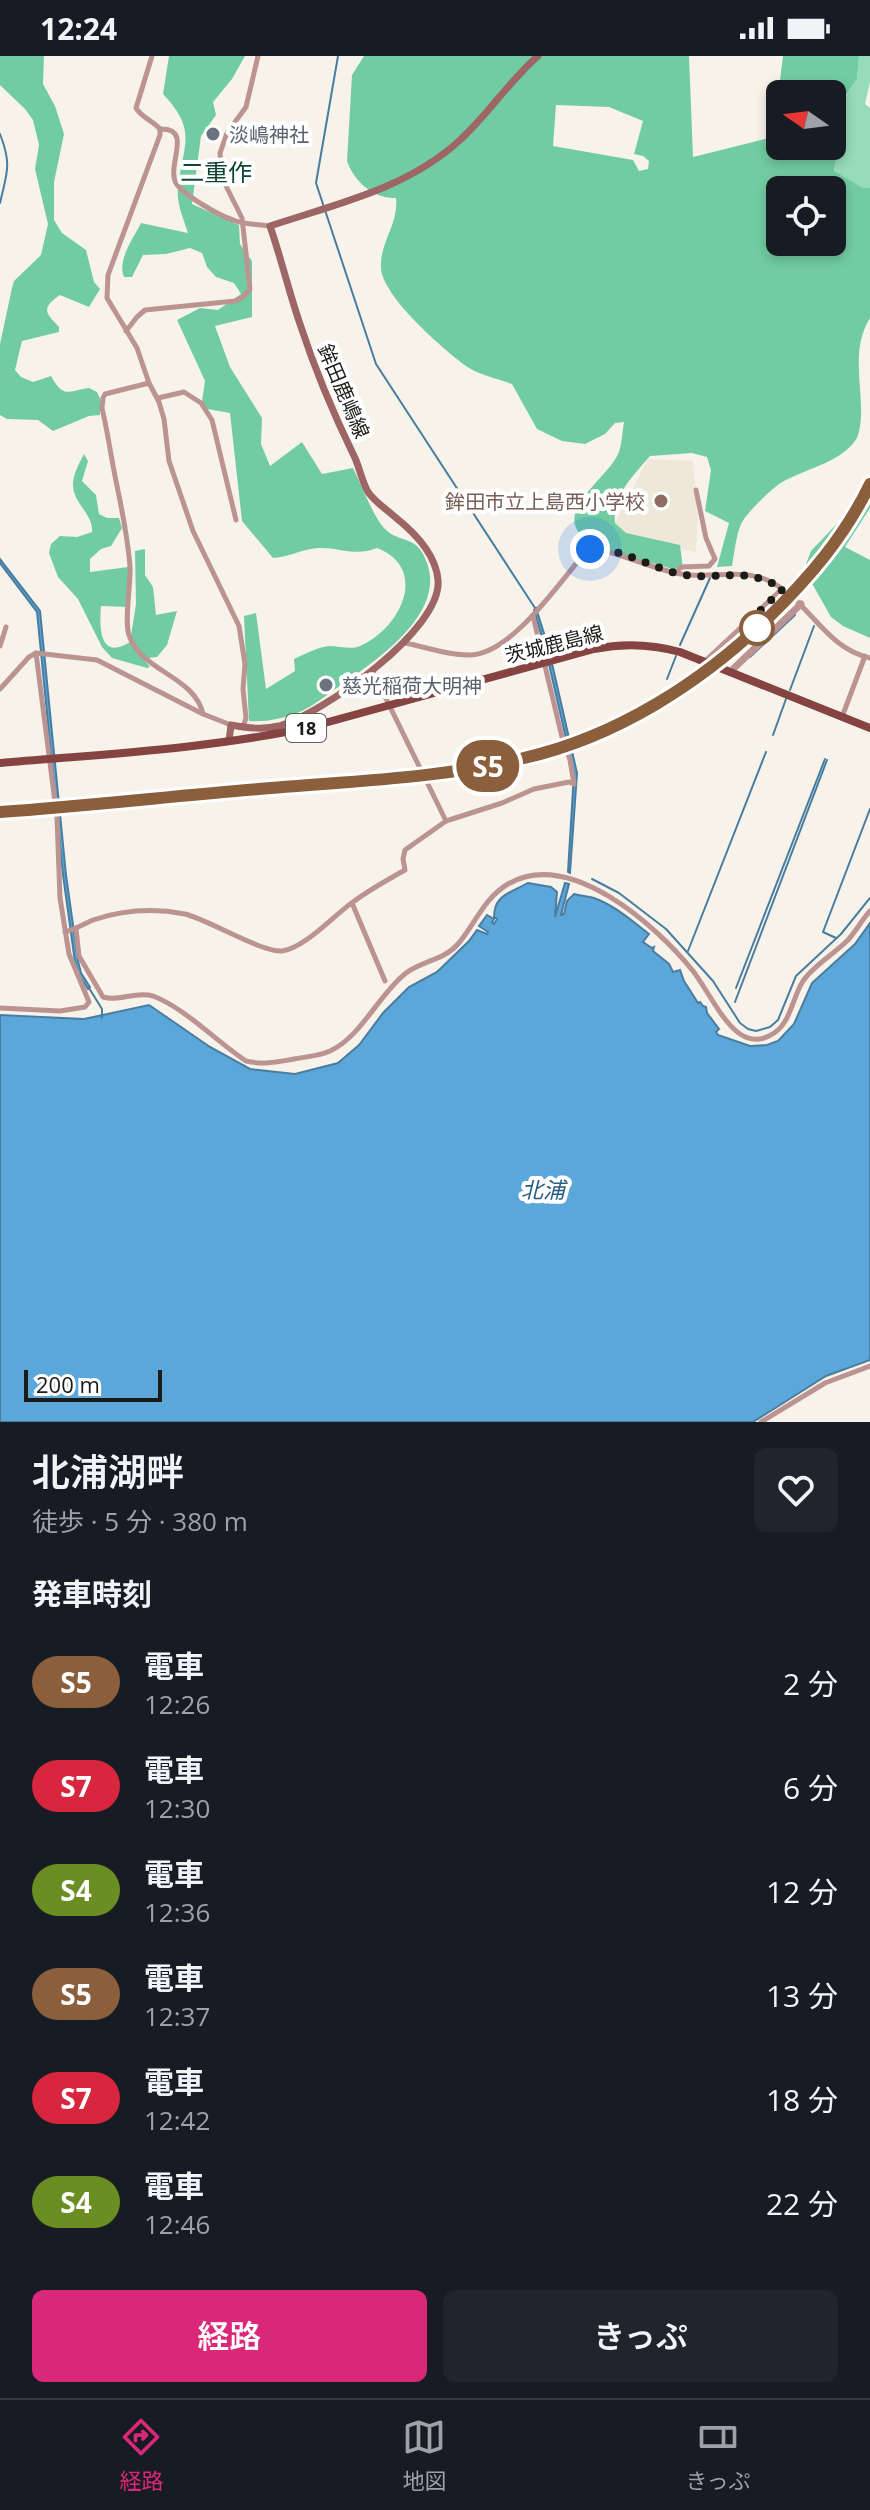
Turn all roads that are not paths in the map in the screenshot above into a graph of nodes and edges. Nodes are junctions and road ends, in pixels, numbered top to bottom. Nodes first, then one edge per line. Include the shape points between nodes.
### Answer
1 (152, 56) edge
2 (258, 56) edge
3 (538, 56) edge
4 (160, 129) junction
5 (242, 222) junction
6 (270, 226) junction
7 (126, 331) junction
8 (149, 383) junction
9 (159, 402) junction
10 (696, 490) dead end
11 (236, 520) dead end
12 (676, 573) junction
13 (783, 589) junction
14 (801, 604) junction
15 (533, 616) junction
16 (6, 627) dead end
17 (405, 643) junction
18 (0, 646) edge
19 (41, 653) junction
20 (867, 657) edge
21 (547, 661) junction
22 (704, 662) junction
23 (372, 670) junction
24 (730, 672) junction
25 (0, 689) edge
26 (389, 704) junction
27 (203, 714) junction
28 (305, 715) junction
29 (842, 717) junction
30 (231, 725) junction
31 (243, 727) junction
32 (310, 727) junction
33 (870, 728) edge
34 (229, 741) junction
35 (53, 758) junction
36 (0, 763) edge
37 (420, 768) dead end
38 (424, 776) dead end
39 (446, 821) junction
40 (352, 903) junction
41 (870, 911) edge
42 (76, 929) junction
43 (65, 932) junction
44 (385, 981) dead end
45 (0, 1008) edge
46 (870, 1366) edge
47 (761, 1422) edge

1 - 4 street via 136,108
2 - 5 street via 246,107 220,153 222,178
3 - 6 main road via 438,159 402,181
4 - 5 street via 172,130 177,138 172,173 181,190
4 - 7 street via 106,283 111,308
5 - 6 street
5 - 7 street via 248,293 235,301 145,310
6 - 17 main road, 鉾田鹿嶋線 via 301,329 368,492 418,538 438,578 435,598
7 - 8 street
8 - 9 street
8 - 27 street via 105,394 102,408 128,543 128,628 139,652 188,689
9 - 11 street via 158,398 184,392 201,403 212,420
9 - 31 street via 169,461 193,531 239,626 245,664
10 - 12 street via 715,559
12 - 13 street via 749,575
12 - 15 street via 590,549
13 - 14 street
13 - 22 street
14 - 20 street via 837,644
14 - 24 street
15 - 17 street via 478,654
15 - 21 street
16 - 18 street
17 - 23 main road, 鉾田鹿嶋線
19 - 25 street via 29,657
19 - 27 street via 111,665
19 - 35 street
20 - 29 street
21 - 22 main road, 茨城鹿島線 / 18 via 629,645 671,650
21 - 26 main road, 茨城鹿島線 / 18
21 - 39 street via 574,784 534,789
22 - 24 main road, 茨城鹿島線 / 18
23 - 26 street
23 - 28 main road, 鉾田鹿嶋線
24 - 29 main road, 茨城鹿島線 / 18
26 - 32 main road, 茨城鹿島線 / 18
26 - 37 street
27 - 30 street
28 - 31 main road, 鉾田鹿嶋線 via 271,728
28 - 32 street
29 - 33 main road, 茨城鹿島線 / 18
30 - 31 main road, 鉾田鹿嶋線
30 - 34 main road
32 - 34 main road, 茨城鹿島線 / 18
34 - 35 main road, 茨城鹿島線 / 18
35 - 36 main road, 茨城鹿島線 / 18
35 - 43 street
38 - 39 street
39 - 40 street via 405,850 405,870
40 - 42 street via 284,951 170,912 129,911
40 - 44 street
41 - 42 street via 849,939 806,978 780,1028 751,1039 732,1028 667,942 628,910 573,880 523,878 491,897 457,946 403,975 342,1044 329,1052 261,1065 239,1057 168,1003 139,994 103,997 79,956
42 - 43 street
43 - 45 street via 88,995 85,1007
46 - 47 street via 825,1383

